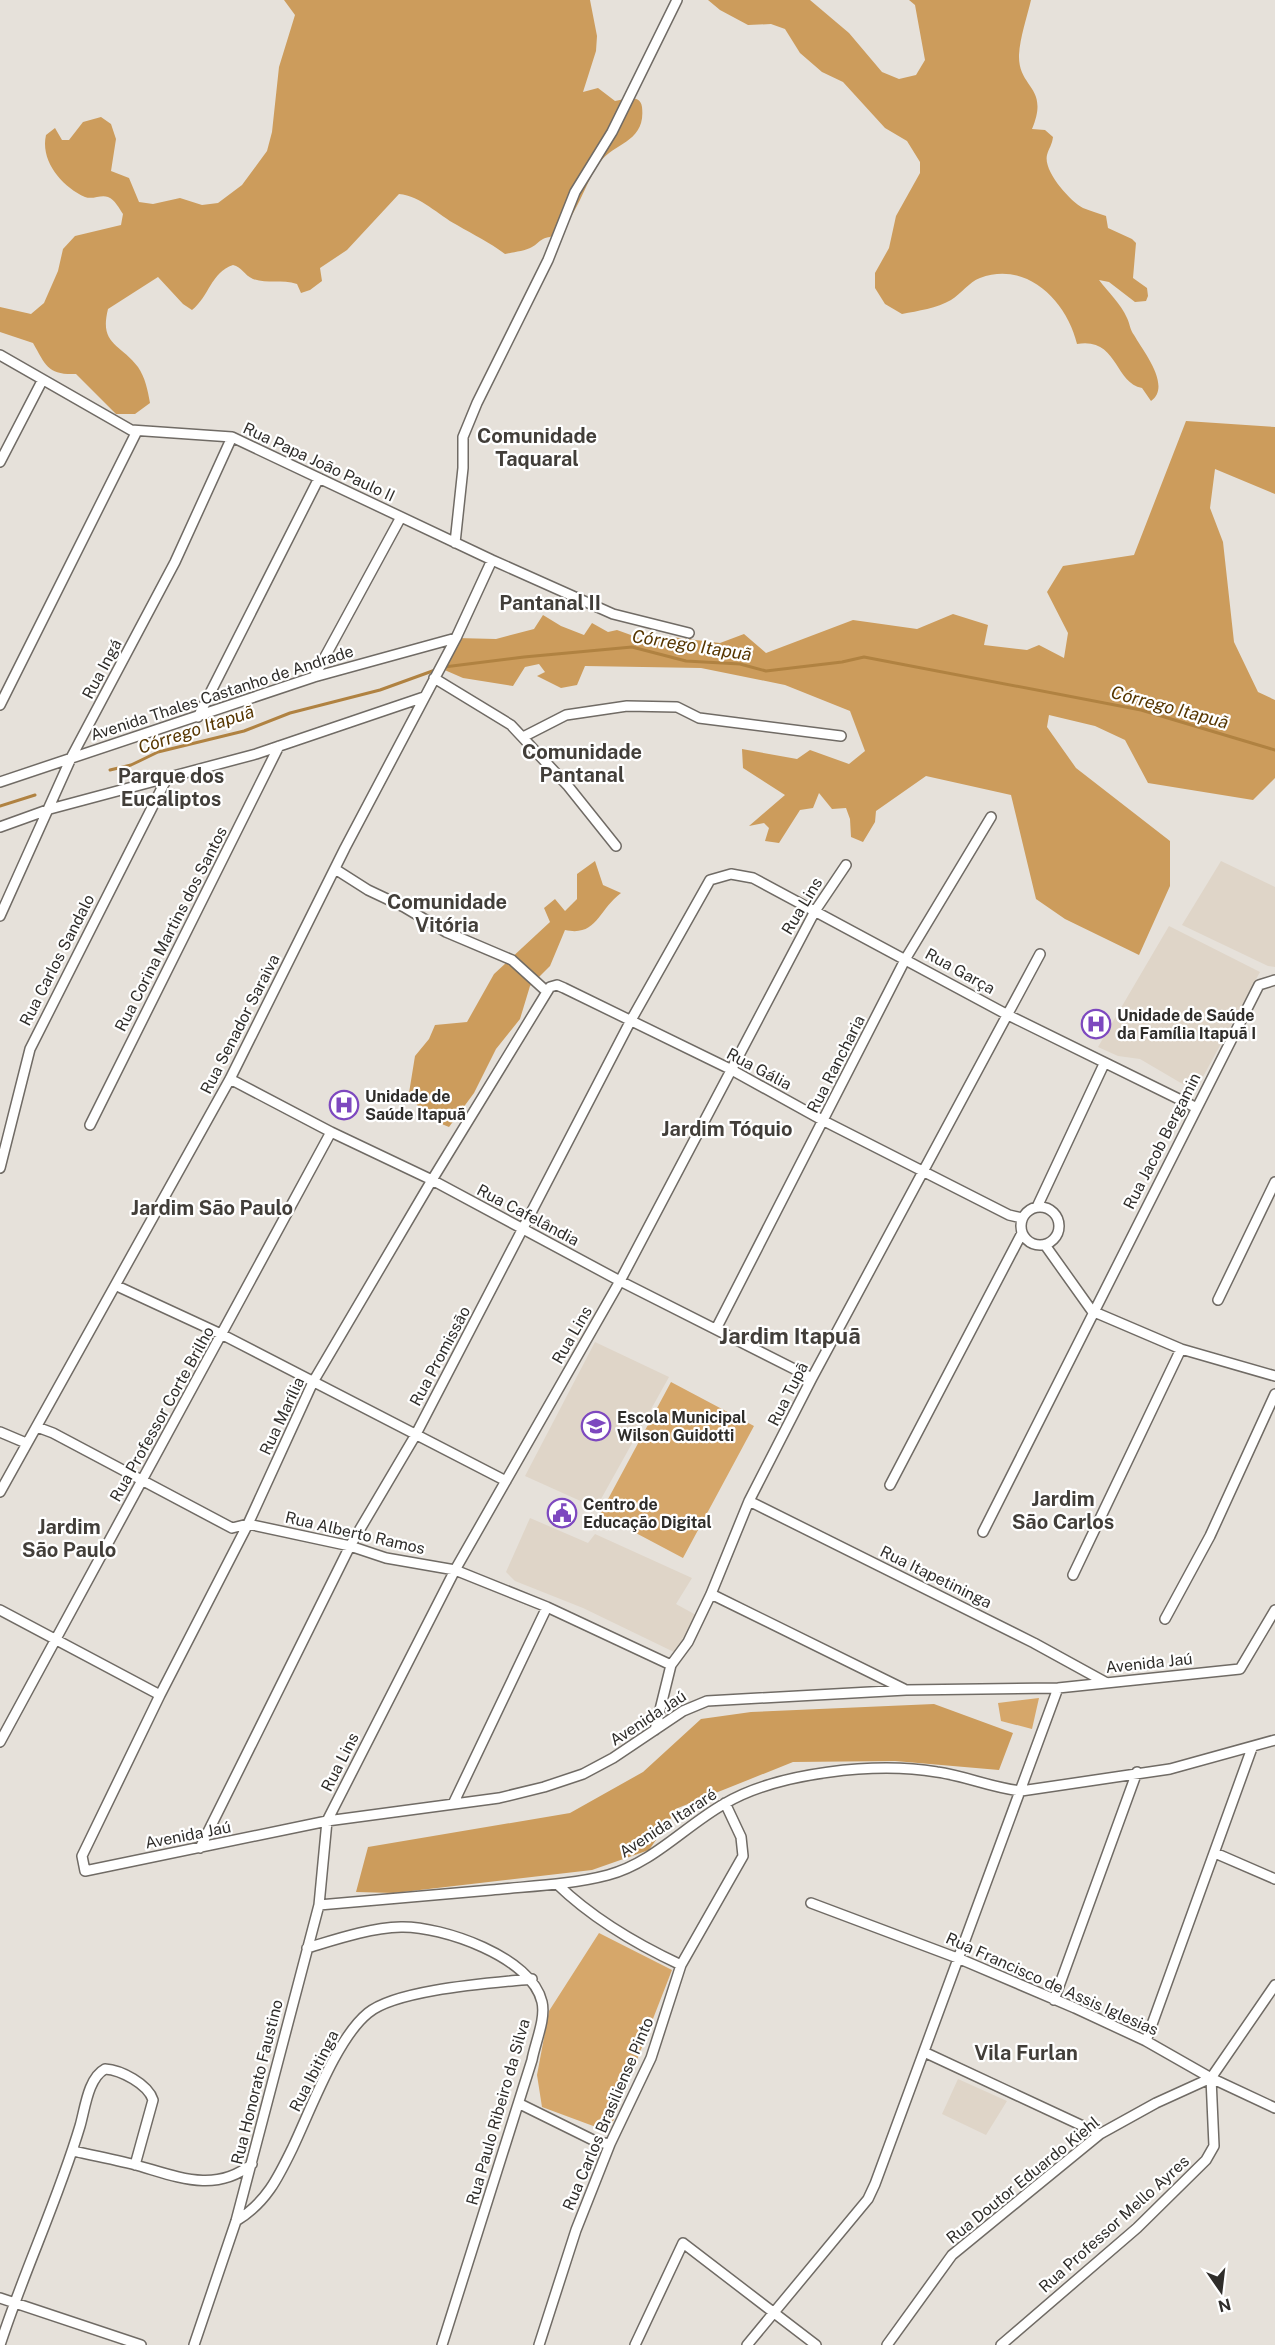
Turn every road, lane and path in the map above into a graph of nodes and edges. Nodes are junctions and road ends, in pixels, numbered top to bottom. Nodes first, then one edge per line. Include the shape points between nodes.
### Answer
1 (677, 0) edge
2 (0, 355) edge
3 (42, 381) junction
4 (137, 431) junction
5 (232, 437) junction
6 (0, 462) edge
7 (319, 478) junction
8 (401, 517) junction
9 (455, 543) junction
10 (492, 560) junction
11 (689, 633) dead end
12 (456, 638) junction
13 (314, 677) junction
14 (434, 678) junction
15 (424, 697) junction
16 (0, 705) edge
17 (198, 717) junction
18 (841, 736) dead end
19 (523, 737) junction
20 (279, 746) junction
21 (72, 756) junction
22 (168, 776) junction
23 (0, 782) edge
24 (50, 809) junction
25 (990, 818) dead end
26 (0, 827) edge
27 (616, 846) dead end
28 (846, 865) dead end
29 (335, 869) junction
30 (710, 880) joint
31 (815, 911) junction
32 (0, 916) edge
33 (1040, 954) dead end
34 (906, 958) junction
35 (1275, 980) edge
36 (546, 990) junction
37 (1006, 1014) junction
38 (630, 1022) junction
39 (1104, 1064) junction
40 (730, 1070) junction
41 (230, 1078) junction
42 (1195, 1107) junction
43 (824, 1121) junction
44 (90, 1125) dead end
45 (331, 1132) junction
46 (0, 1168) edge
47 (922, 1173) junction
48 (432, 1180) junction
49 (1275, 1182) edge
50 (1037, 1207) junction
51 (1022, 1218) junction
52 (522, 1230) junction
53 (1022, 1233) junction
54 (1045, 1245) junction
55 (620, 1281) junction
56 (117, 1286) junction
57 (1218, 1300) dead end
58 (1092, 1311) junction
59 (716, 1329) junction
60 (222, 1335) junction
61 (1181, 1349) junction
62 (1275, 1376) edge
63 (812, 1378) junction
64 (313, 1382) junction
65 (1275, 1394) edge
66 (37, 1427) junction
67 (0, 1432) edge
68 (415, 1436) junction
69 (26, 1443) junction
70 (142, 1481) junction
71 (506, 1481) junction
72 (890, 1485) dead end
73 (0, 1492) edge
74 (749, 1502) junction
75 (248, 1524) junction
76 (983, 1532) dead end
77 (350, 1546) junction
78 (454, 1570) junction
79 (1073, 1575) dead end
80 (711, 1594) junction
81 (547, 1607) junction
82 (0, 1610) edge
83 (1275, 1610) edge
84 (1165, 1619) dead end
85 (56, 1639) junction
86 (671, 1665) junction
87 (1107, 1683) junction
88 (1058, 1688) junction
89 (906, 1690) junction
90 (160, 1695) junction
91 (655, 1730) junction
92 (1275, 1740) edge
93 (0, 1742) edge
94 (1252, 1748) junction
95 (1137, 1772) junction
96 (1021, 1791) junction
97 (454, 1802) junction
98 (725, 1803) junction
99 (327, 1821) junction
100 (200, 1848) junction
101 (1215, 1852) junction
102 (86, 1871) joint
103 (1275, 1879) edge
104 (557, 1884) junction
105 (811, 1903) dead end
106 (319, 1905) junction
107 (307, 1948) junction
108 (960, 1959) junction
109 (681, 1965) junction
110 (532, 1979) junction
111 (1275, 1985) edge
112 (1054, 2000) junction
113 (1146, 2041) junction
114 (924, 2052) junction
115 (1211, 2078) junction
116 (520, 2104) junction
117 (1275, 2108) edge
118 (1100, 2134) junction
119 (609, 2144) junction
120 (73, 2151) junction
121 (252, 2164) junction
122 (135, 2165) junction
123 (236, 2221) junction
124 (0, 2298) edge
125 (14, 2302) junction
126 (772, 2313) junction
127 (0, 2345) edge
128 (141, 2345) edge
129 (194, 2345) edge
130 (442, 2345) edge
131 (539, 2345) edge
132 (635, 2345) edge
133 (747, 2345) edge
134 (816, 2345) edge
135 (886, 2345) edge
136 (1001, 2345) edge

1 - 9 street via 612,132 575,192 548,260 463,437
2 - 3 street, Rua Papa João Paulo II
3 - 4 street, Rua Papa João Paulo II
3 - 6 street
4 - 5 street, Rua Papa João Paulo II
4 - 16 street
5 - 7 street, Rua Papa João Paulo II
5 - 21 street, Rua Ingá via 175,562
7 - 8 street, Rua Papa João Paulo II
7 - 17 street
8 - 9 street, Rua Papa João Paulo II
8 - 13 street
9 - 10 street, Rua Papa João Paulo II
10 - 11 street, Rua Papa João Paulo II via 613,614
10 - 12 street, Rua Senador Saraiva
12 - 13 street, Avenida Thales Castanho de Andrade
12 - 14 street, Rua Senador Saraiva
13 - 17 street, Avenida Thales Castanho de Andrade
14 - 15 street, Rua Senador Saraiva
14 - 19 street via 484,706
15 - 20 street
15 - 29 street, Rua Senador Saraiva
17 - 21 street, Avenida Thales Castanho de Andrade
18 - 19 street via 699,718 677,707 627,706 566,715
19 - 27 street
20 - 22 street
20 - 44 street, Rua Corina Martins dos Santos
21 - 23 street, Avenida Thales Castanho de Andrade
21 - 24 street, Rua Ingá
22 - 24 street
22 - 46 street, Rua Carlos Sandalo via 30,1049
24 - 26 street
24 - 32 street, Rua Ingá
25 - 34 street, Rua Rancharia
28 - 31 street, Rua Lins
29 - 36 street via 446,932 512,960
29 - 41 street, Rua Senador Saraiva
30 - 31 street, Rua Garça via 744,874
30 - 38 street, Rua Promissão
31 - 34 street, Rua Garça
31 - 40 street, Rua Lins
33 - 37 street, Rua Tupã
34 - 37 street, Rua Garça
34 - 43 street, Rua Rancharia
35 - 42 street, Rua Jacob Bergamin via 1259,985
36 - 38 street, Rua Gália via 556,985
36 - 48 street, Rua Marília
37 - 39 street, Rua Garça
37 - 47 street, Rua Tupã
38 - 40 street, Rua Gália
38 - 52 street, Rua Promissão
39 - 42 street, Rua Garça
39 - 50 street
40 - 43 street, Rua Gália
40 - 55 street, Rua Lins
41 - 45 street, Rua Cafelândia
41 - 56 street, Rua Senador Saraiva
42 - 58 street, Rua Jacob Bergamin
43 - 47 street, Rua Gália
43 - 59 street, Rua Rancharia
45 - 48 street, Rua Cafelândia
45 - 60 street, Rua Professor Corte Brilho
47 - 51 street, Rua Gália
47 - 63 street, Rua Tupã
48 - 52 street, Rua Cafelândia
48 - 64 street, Rua Marília
49 - 57 street
50 - 51 street
50 - 54 street via 1054,1212 1059,1223 1058,1235
51 - 53 street
52 - 55 street, Rua Cafelândia
52 - 68 street, Rua Promissão
53 - 54 street via 1029,1242
53 - 72 street
54 - 58 street
55 - 59 street, Rua Cafelândia
55 - 71 street, Rua Lins
56 - 60 street
56 - 66 street, Rua Senador Saraiva
58 - 61 street
58 - 76 street, Rua Jacob Bergamin
59 - 63 street, Rua Cafelândia
60 - 64 street
60 - 70 street, Rua Professor Corte Brilho
61 - 62 street
61 - 79 street
63 - 74 street, Rua Tupã
64 - 68 street
64 - 75 street, Rua Marília
65 - 84 street via 1210,1536
66 - 69 street, Rua Senador Saraiva
66 - 70 street, Rua Alberto Ramos
67 - 69 street
68 - 71 street
68 - 77 street, Rua Promissão
69 - 73 street, Rua Senador Saraiva
70 - 75 street, Rua Alberto Ramos via 225,1526
70 - 85 street, Rua Professor Corte Brilho
71 - 78 street, Rua Lins
74 - 80 street, Rua Tupã
74 - 87 street, Rua Itapetininga
75 - 77 street, Rua Alberto Ramos
75 - 90 street, Rua Marília
77 - 78 street, Rua Alberto Ramos via 386,1558
77 - 100 street, Rua Promissão
78 - 81 street, Rua Alberto Ramos
78 - 99 street, Rua Lins
80 - 86 street, Rua Tupã
80 - 89 street
81 - 86 street, Rua Alberto Ramos
81 - 97 street
82 - 85 street
83 - 87 street, Avenida Jaú via 1240,1669
85 - 90 street
85 - 93 street, Rua Professor Corte Brilho
86 - 91 street, Rua Tupã
87 - 88 street, Avenida Jaú
88 - 89 street, Avenida Jaú
88 - 96 street
89 - 91 street, Avenida Jaú via 707,1701 696,1703
90 - 102 street, Rua Marília via 82,1856
91 - 97 street, Avenida Jaú via 630,1749 583,1774 500,1798
92 - 94 street, Avenida Itararé
94 - 95 street, Avenida Itararé via 1170,1769
94 - 101 street
95 - 96 street, Avenida Itararé
95 - 112 street
96 - 98 street, Avenida Itararé via 996,1789 940,1772 882,1768 795,1779
96 - 108 street
97 - 99 street, Avenida Jaú
98 - 104 street, Avenida Itararé via 627,1869
98 - 109 street, Rua Carlos Brasiliense Pinto via 741,1837 743,1856
99 - 100 street, Avenida Jaú
99 - 106 street, Rua Honorato Faustino
100 - 102 street, Avenida Jaú
101 - 103 street
101 - 113 street
104 - 106 street, Avenida Itararé
104 - 109 street via 583,1909
105 - 108 street, Rua Francisco de Assis Iglesias
106 - 107 street, Rua Honorato Faustino
107 - 110 street via 400,1927 427,1929 476,1944 501,1956
107 - 121 street, Rua Honorato Faustino
108 - 112 street, Rua Francisco de Assis Iglesias
108 - 114 street
109 - 119 street, Rua Carlos Brasiliense Pinto via 651,2058
110 - 116 street, Rua Paulo Ribeiro da Silva via 543,2004 542,2016
110 - 123 street, Rua Ibitinga via 428,1993 381,2004 368,2012 346,2039 264,2201
111 - 115 street
112 - 113 street, Rua Francisco de Assis Iglesias
113 - 115 street, Rua Francisco de Assis Iglesias
114 - 118 street
114 - 126 street via 868,2199
115 - 117 street, Rua Francisco de Assis Iglesias
115 - 118 street, Rua Doutor Eduardo Kiehl
115 - 136 street, Rua Professor Mello Ayres via 1214,2146 1206,2160 1137,2228
116 - 119 street via 597,2142
116 - 130 street, Rua Paulo Ribeiro da Silva
118 - 135 street, Rua Doutor Eduardo Kiehl via 952,2254
119 - 131 street, Rua Carlos Brasiliense Pinto
120 - 122 street
120 - 122 street via 94,2081 100,2072 111,2069 147,2087 153,2100
120 - 125 street
121 - 122 street via 240,2173 212,2182 184,2180
121 - 123 street, Rua Honorato Faustino
123 - 129 street, Rua Honorato Faustino
124 - 125 street
125 - 127 street
125 - 128 street
126 - 132 street via 683,2243
126 - 133 street
126 - 134 street

